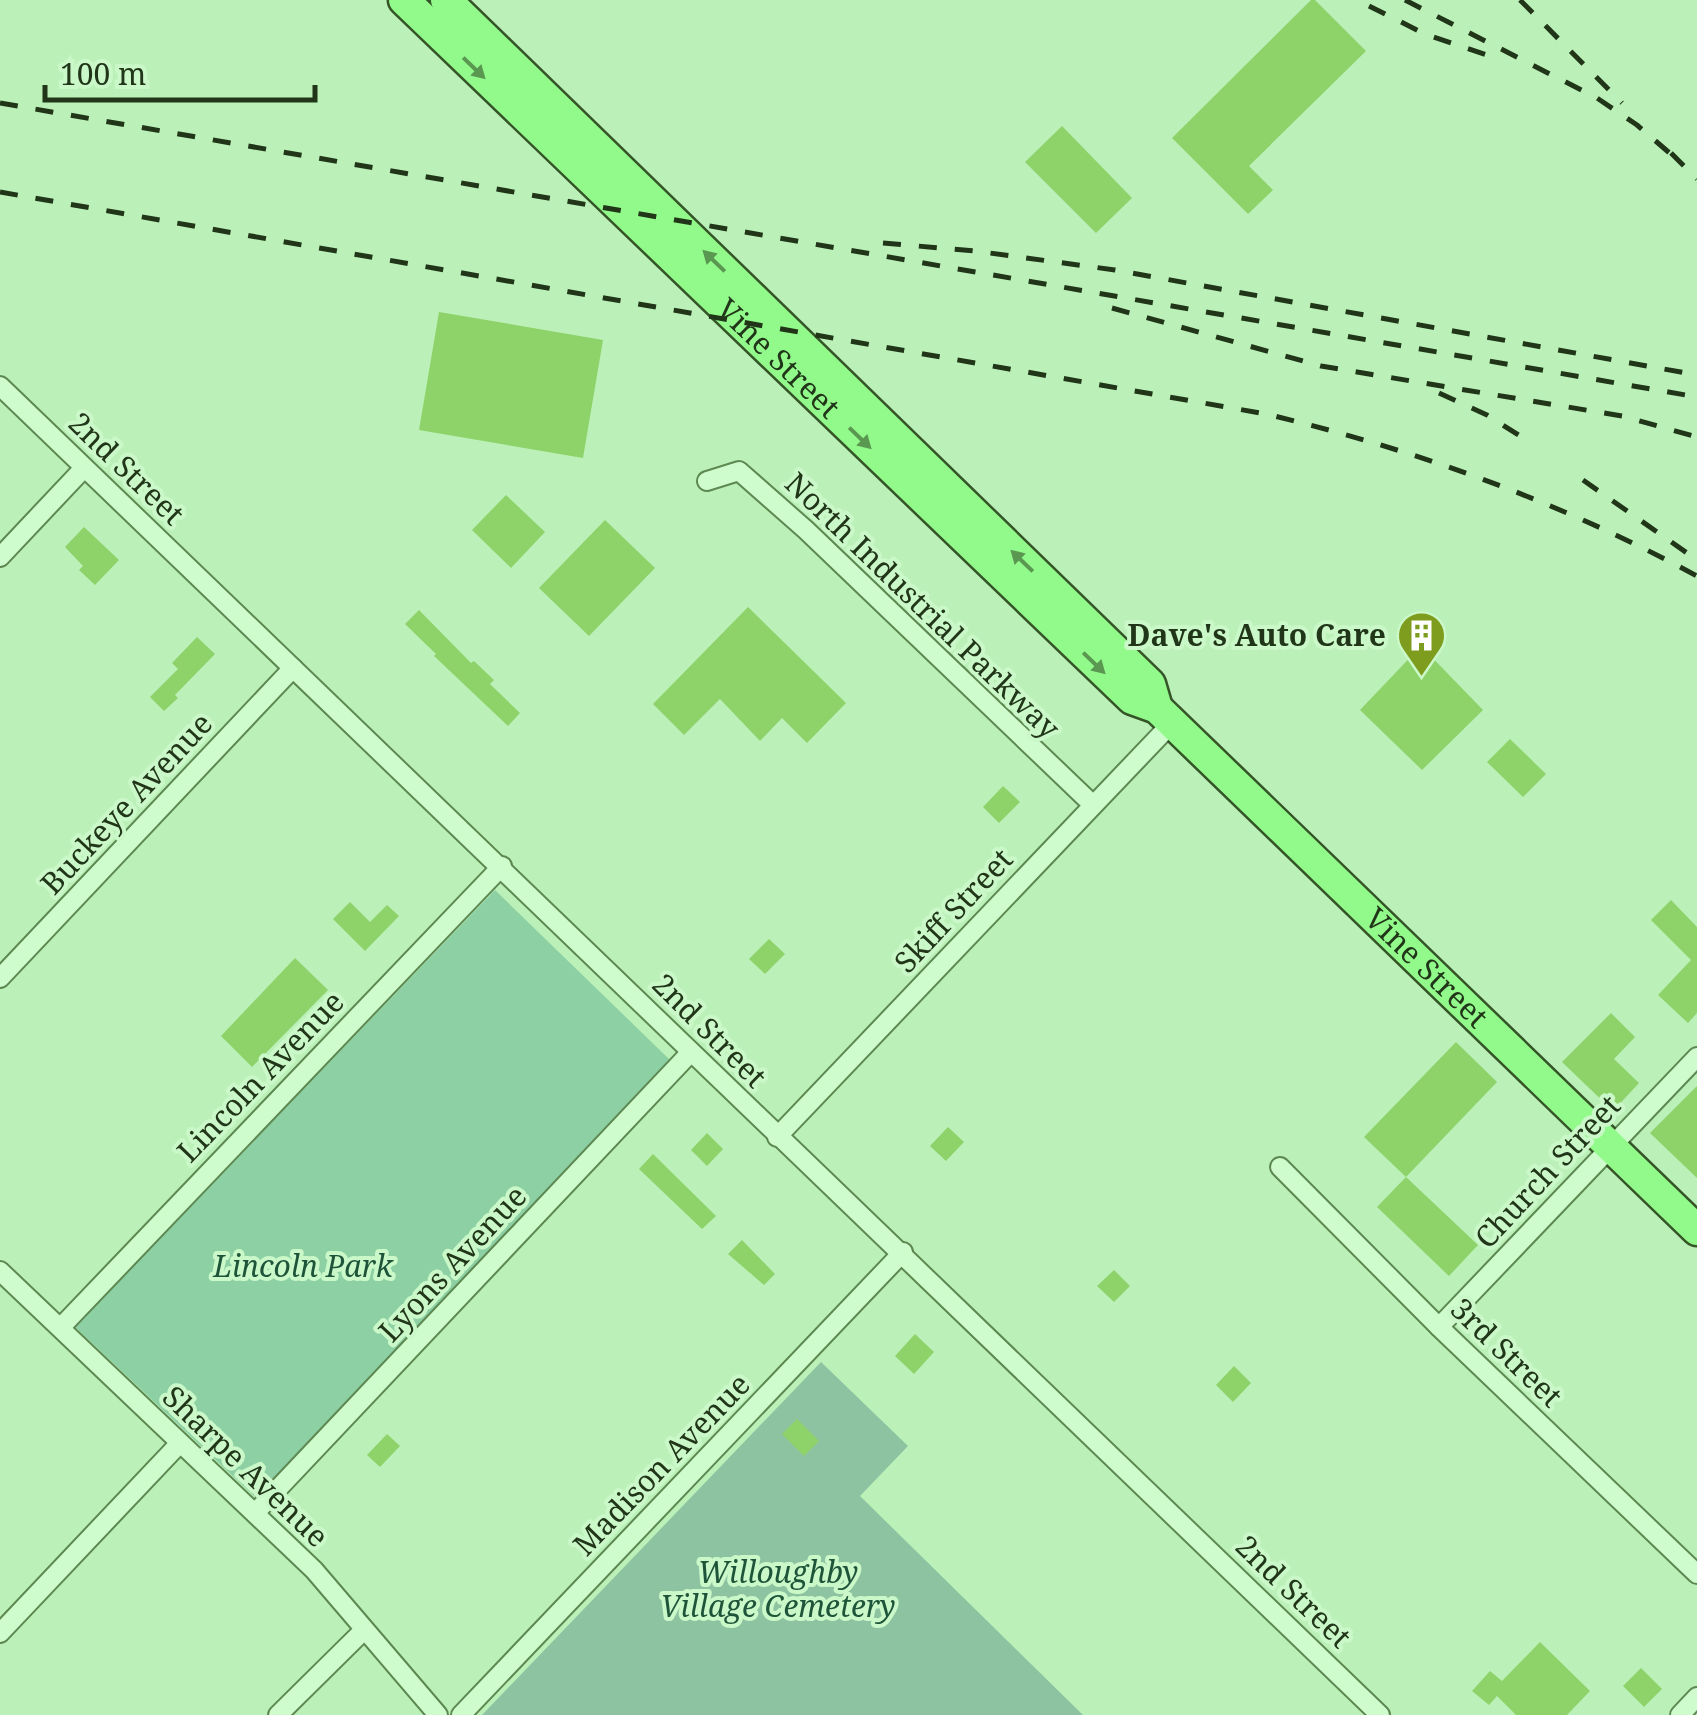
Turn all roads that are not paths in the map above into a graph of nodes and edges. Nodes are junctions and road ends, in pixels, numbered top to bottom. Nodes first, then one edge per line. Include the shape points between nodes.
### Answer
1 (404, 0) edge
2 (446, 0) edge
3 (0, 386) edge
4 (84, 468) junction
5 (707, 481) dead end
6 (0, 557) edge
7 (293, 668) junction
8 (1164, 716) junction
9 (1092, 804) junction
10 (502, 866) junction
11 (0, 978) edge
12 (691, 1052) junction
13 (1697, 1057) edge
14 (777, 1137) junction
15 (1610, 1146) junction
16 (1280, 1167) dead end
17 (1697, 1230) edge
18 (904, 1252) junction
19 (0, 1271) edge
20 (60, 1327) junction
21 (1439, 1327) junction
22 (180, 1443) junction
23 (256, 1513) junction
24 (1697, 1574) edge
25 (364, 1630) junction
26 (0, 1633) edge
27 (1697, 1696) edge
28 (278, 1715) edge
29 (438, 1715) edge
30 (461, 1715) edge
31 (1380, 1715) edge
32 (1680, 1715) edge

1 -> 8 main road, Vine Street via 1132,699
8 -> 2 main road, Vine Street via 1150,684
3 - 4 street, 2nd Street
4 - 6 street
4 - 7 street, 2nd Street
5 - 9 street, North Industrial Parkway via 739,471
7 - 10 street, 2nd Street
7 - 11 street, Buckeye Avenue
8 - 9 street, Skiff Street
8 - 15 main road, Vine Street
9 - 14 street, Skiff Street
10 - 12 street, 2nd Street
10 - 20 street, Lincoln Avenue
12 - 14 street, 2nd Street
12 - 23 street, Lyons Avenue
13 - 15 street, Church Street
14 - 18 street, 2nd Street
15 - 17 main road, Vine Street
15 - 21 street, Church Street
16 - 21 street, 3rd Street
18 - 30 street, Madison Avenue
18 - 31 street, 2nd Street
19 - 20 street, Sharpe Avenue
20 - 22 street, Sharpe Avenue
21 - 24 street, 3rd Street
22 - 23 street, Sharpe Avenue
22 - 26 street
23 - 25 street, Sharpe Avenue
25 - 28 street
25 - 29 street, Sharpe Avenue
27 - 32 street

